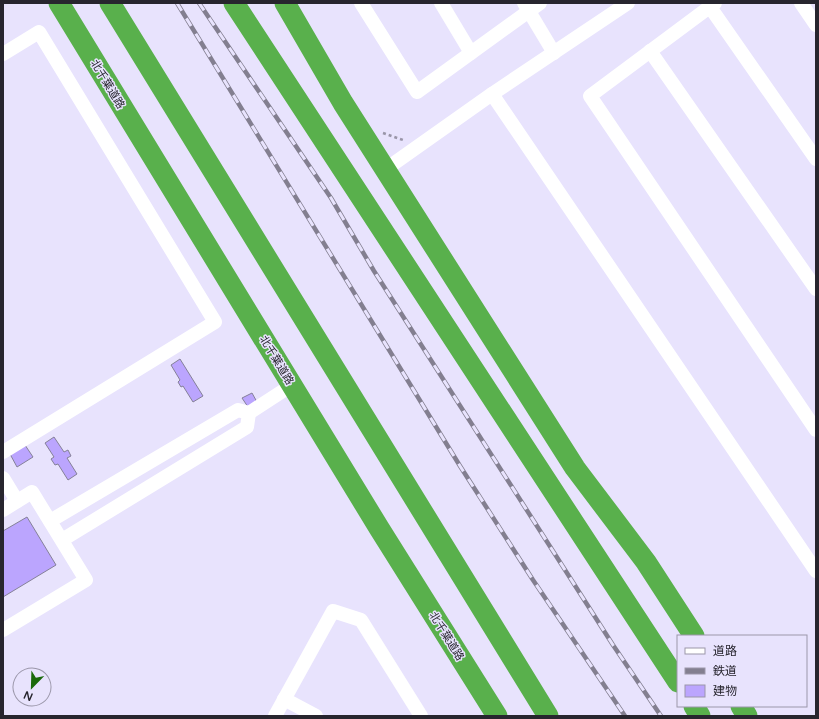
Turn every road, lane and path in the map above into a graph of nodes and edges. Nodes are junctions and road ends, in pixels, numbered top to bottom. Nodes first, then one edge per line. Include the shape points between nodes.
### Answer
1 (59, 3) edge
2 (110, 3) edge
3 (234, 3) edge
4 (285, 3) edge
5 (361, 3) edge
6 (441, 3) edge
7 (628, 3) edge
8 (801, 3) edge
9 (713, 5) edge
10 (531, 6) edge
11 (816, 25) edge
12 (650, 51) junction
13 (471, 53) junction
14 (554, 53) junction
15 (3, 54) edge
16 (492, 94) junction
17 (816, 159) edge
18 (386, 169) junction
19 (816, 289) edge
20 (292, 385) junction
21 (249, 413) junction
22 (816, 430) edge
23 (3, 452) edge
24 (3, 478) edge
25 (17, 501) junction
26 (3, 510) edge
27 (50, 521) junction
28 (62, 540) junction
29 (816, 571) edge
30 (3, 630) edge
31 (693, 635) edge
32 (677, 680) edge
33 (284, 699) junction
34 (695, 707) edge
35 (742, 707) edge
36 (275, 716) edge
37 (316, 716) edge
38 (421, 716) edge
39 (497, 716) edge
40 (548, 716) edge
41 (700, 716) edge
42 (747, 716) edge

1 - 20 highway, 北千葉道路
2 - 40 highway
3 - 32 highway
4 - 18 highway via 343,103
5 - 13 street via 417,92
6 - 13 street
7 - 14 street
8 - 11 street
9 - 12 street
9 - 17 street
10 - 13 street
10 - 14 street
12 - 19 street
12 - 22 street via 590,96
14 - 16 street
15 - 23 street via 39,32 214,322
16 - 18 street
16 - 29 street
18 - 31 highway via 575,468 646,562
20 - 21 street
20 - 39 highway, 北千葉道路
21 - 27 street via 238,410
21 - 28 street via 247,428
24 - 25 street
25 - 26 street
25 - 27 street via 32,492
27 - 28 street
28 - 30 street via 86,580
33 - 36 street
33 - 37 street
33 - 38 street via 333,611 361,620
34 - 41 highway
35 - 42 highway

